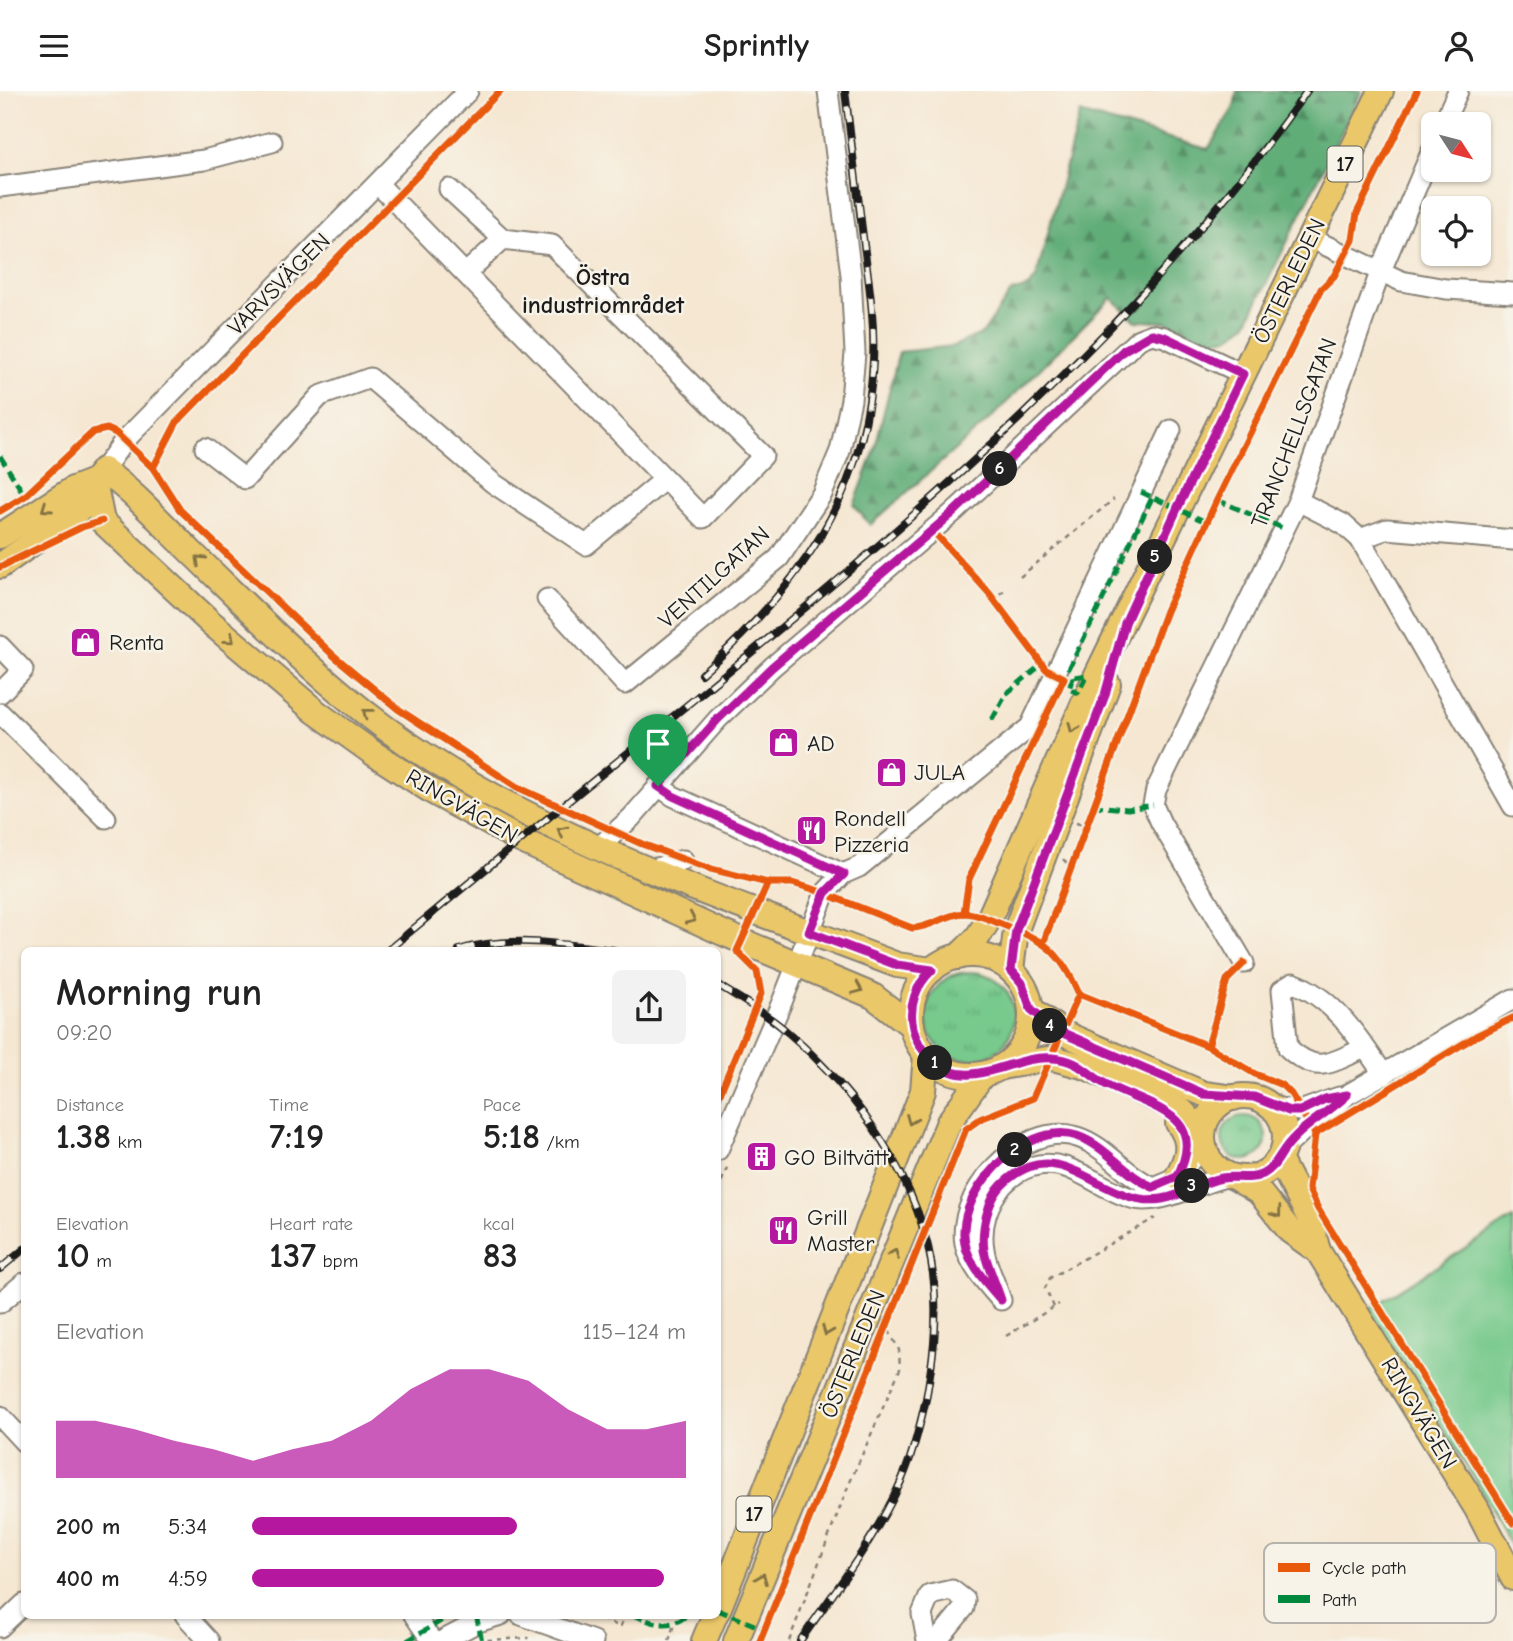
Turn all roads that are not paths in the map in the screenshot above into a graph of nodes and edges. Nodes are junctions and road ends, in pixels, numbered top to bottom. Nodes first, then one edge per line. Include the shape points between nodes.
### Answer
1 (468, 91) edge
2 (828, 91) edge
3 (1381, 91) edge
4 (1458, 91) edge
5 (1448, 112) edge
6 (272, 142) dead end
7 (1421, 176) edge
8 (378, 184) junction
9 (0, 187) edge
10 (449, 188) dead end
11 (1310, 238) junction
12 (503, 239) junction
13 (467, 272) junction
14 (1380, 273) junction
15 (1513, 293) edge
16 (1243, 374) junction
17 (1171, 430) dead end
18 (205, 448) dead end
19 (98, 475) junction
20 (665, 479) junction
21 (1298, 502) junction
22 (102, 521) junction
23 (0, 536) edge
24 (1360, 539) junction
25 (1513, 540) edge
26 (0, 567) edge
27 (547, 599) dead end
28 (1125, 623) junction
29 (0, 646) edge
30 (0, 693) edge
31 (0, 713) edge
32 (658, 786) junction
33 (1513, 806) edge
34 (106, 818) dead end
35 (598, 848) junction
36 (683, 860) dead end
37 (650, 870) junction
38 (844, 874) junction
39 (809, 932) junction
40 (958, 957) junction
41 (1244, 963) dead end
42 (797, 964) junction
43 (932, 970) junction
44 (1011, 970) junction
45 (1513, 999) edge
46 (1031, 1009) junction
47 (912, 1026) junction
48 (1365, 1048) junction
49 (926, 1054) junction
50 (1086, 1067) junction
51 (992, 1071) junction
52 (1384, 1075) junction
53 (1347, 1095) junction
54 (1234, 1098) junction
55 (1272, 1107) junction
56 (1203, 1138) junction
57 (721, 1143) edge
58 (1281, 1155) junction
59 (1177, 1177) junction
60 (1232, 1177) junction
61 (1318, 1251) junction
62 (21, 1286) edge
63 (0, 1303) edge
64 (0, 1416) edge
65 (21, 1439) edge
66 (1494, 1543) edge
67 (1496, 1546) edge
68 (1513, 1579) edge
69 (721, 1602) edge
70 (21, 1607) edge
71 (189, 1619) edge
72 (417, 1619) edge
73 (488, 1619) edge
74 (538, 1619) edge
75 (713, 1619) edge
76 (0, 1627) edge
77 (209, 1641) edge
78 (432, 1641) edge
79 (442, 1641) edge
80 (593, 1641) edge
81 (704, 1641) edge
82 (736, 1641) edge
83 (927, 1641) edge
84 (936, 1641) edge

1 - 8 street, VARVSVÄGEN
2 - 27 street, VENTILGATAN via 855,352 851,400 839,451 822,494 779,558 625,684
3 - 11 main road, ÖSTERLEDEN / 17
4 - 5 street
6 - 9 street via 204,160
7 - 14 street, TRANCHELLSGATAN
8 - 13 street
8 - 19 street, VARVSVÄGEN via 132,432
10 - 12 street
11 - 14 street
11 - 16 main road, ÖSTERLEDEN / 17
12 - 13 street
12 - 20 street via 552,245 763,456 703,518
13 - 20 street
14 - 15 street via 1446,289
14 - 21 street, TRANCHELLSGATAN
16 - 28 main road, ÖSTERLEDEN / 17
16 - 32 street via 1165,337 1152,334 1139,339 955,511 772,667
17 - 38 street via 1030,727
18 - 20 street via 245,479 320,396 370,378 493,483 586,545
19 - 22 main road
19 -> 23 main road, VARVSVÄGEN
19 - 26 main road, VARVSVÄGEN via 83,507
35 -> 19 main road, RINGVÄGEN via 450,772 384,727
21 - 24 street via 1343,524
21 - 41 street, TRANCHELLSGATAN via 1166,767 1153,805
22 - 26 main road, VARVSVÄGEN
22 -> 42 main road, RINGVÄGEN via 316,712 423,785 576,867
24 - 25 street via 1387,529
24 - 33 street
28 -> 40 main road, ÖSTERLEDEN / 17 via 1090,689 989,919
28 - 44 main road, ÖSTERLEDEN / 17 via 1105,695 1016,930
29 - 30 street via 23,670
31 - 34 street
32 - 35 street
32 - 38 street
35 - 37 main road, RINGVÄGEN
36 - 37 street
37 - 39 main road, RINGVÄGEN
38 - 39 street via 825,893
39 - 42 street
39 - 43 main road, RINGVÄGEN via 897,965
40 - 43 main road, 17
40 - 44 main road via 986,957
42 -> 47 main road, RINGVÄGEN via 873,996
42 - 57 street
43 - 47 main road via 915,996
44 - 46 main road via 1022,983
45 - 52 street
46 - 51 main road, 17 via 1025,1042 1015,1056
46 - 54 main road via 1063,1033 1204,1094
47 - 49 main road
48 - 48 street via 1323,1000 1293,983 1282,990 1287,1048 1304,1063 1326,1064
48 - 52 street
49 - 51 main road via 957,1073
49 -> 69 main road, ÖSTERLEDEN / 17 via 923,1091
50 - 51 main road via 1053,1058
50 - 56 main road via 1173,1105 1193,1120
50 - 59 main road via 1105,1084 1159,1108 1178,1122 1189,1144
82 -> 51 main road, ÖSTERLEDEN / 17 via 948,1122
52 - 53 street
53 - 55 street via 1300,1111
53 - 58 street via 1304,1128
54 - 55 main road via 1254,1097
54 - 56 main road via 1211,1113
55 - 58 main road via 1285,1131
56 - 59 street
56 - 60 main road via 1210,1161
58 - 60 main road via 1260,1175
58 - 61 main road, RINGVÄGEN via 1309,1217
59 - 60 street via 1153,1187 1075,1136 1047,1137 1012,1151 990,1170 967,1219 966,1249 1001,1300 984,1249 986,1214 998,1188 1016,1172 1046,1162 1140,1201 1165,1199
60 -> 61 main road, RINGVÄGEN via 1260,1193 1290,1231
61 - 66 main road, RINGVÄGEN
62 - 63 street
64 - 65 street
67 - 68 main road, RINGVÄGEN
70 - 76 street
71 - 77 street
72 - 78 street
73 - 79 street
74 - 80 street
75 - 81 main road
83 - 84 street via 922,1614 930,1595 952,1590 965,1600 964,1608

